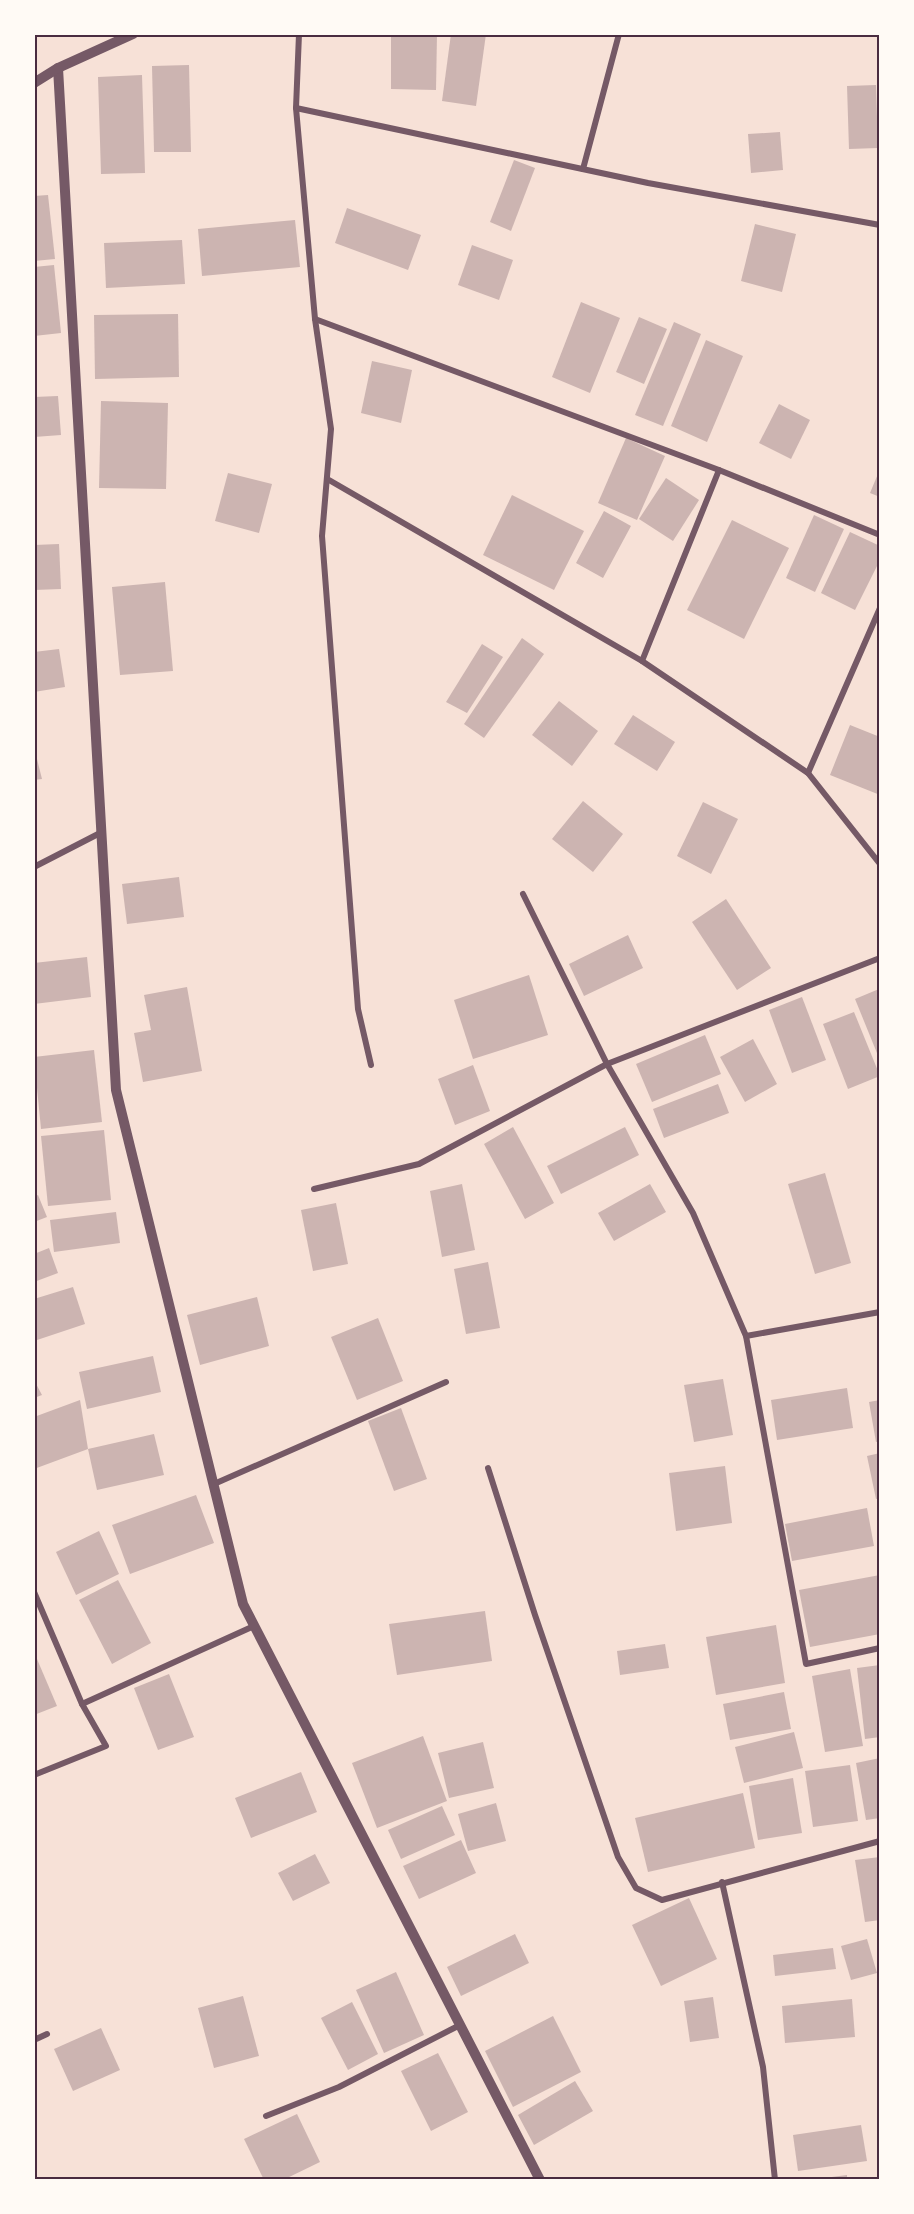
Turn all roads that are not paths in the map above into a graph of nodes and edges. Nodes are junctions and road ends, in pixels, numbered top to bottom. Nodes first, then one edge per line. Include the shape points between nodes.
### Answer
1 (133, 34) edge
2 (299, 34) edge
3 (619, 34) edge
4 (58, 68) junction
5 (34, 83) edge
6 (296, 108) junction
7 (583, 169) junction
8 (879, 225) edge
9 (315, 319) junction
10 (719, 470) junction
11 (329, 480) junction
12 (879, 535) edge
13 (879, 608) edge
14 (642, 661) junction
15 (808, 773) junction
16 (102, 832) junction
17 (879, 864) edge
18 (34, 867) edge
19 (523, 894) dead end
20 (879, 958) edge
21 (607, 1064) junction
22 (371, 1065) dead end
23 (314, 1190) dead end
24 (879, 1312) edge
25 (746, 1336) junction
26 (446, 1382) dead end
27 (488, 1468) dead end
28 (214, 1484) junction
29 (34, 1592) edge
30 (254, 1626) junction
31 (879, 1648) edge
32 (82, 1704) junction
33 (34, 1775) edge
34 (879, 1841) edge
35 (722, 1882) junction
36 (460, 2025) junction
37 (47, 2034) dead end
38 (34, 2040) edge
39 (266, 2116) dead end
40 (540, 2180) edge
41 (775, 2180) edge

1 - 4 street
2 - 6 street
3 - 7 street
4 - 5 street
4 - 16 street
6 - 7 street
6 - 9 street
7 - 8 street
9 - 10 street
9 - 11 street via 331,429
10 - 12 street
10 - 14 street
11 - 14 street
11 - 22 street via 322,536 358,1009
13 - 15 street
14 - 15 street
15 - 17 street
16 - 18 street
16 - 28 street via 116,1090
19 - 21 street
20 - 21 street
21 - 23 street via 419,1164
21 - 25 street via 693,1213
24 - 25 street
25 - 31 street via 806,1664
26 - 28 street
27 - 35 street via 618,1857 636,1888 662,1900
28 - 30 street via 243,1604
29 - 32 street
30 - 32 street
30 - 36 street
32 - 33 street via 106,1746
34 - 35 street
35 - 41 street via 763,2067
36 - 39 street via 339,2086
36 - 40 street
37 - 38 street

